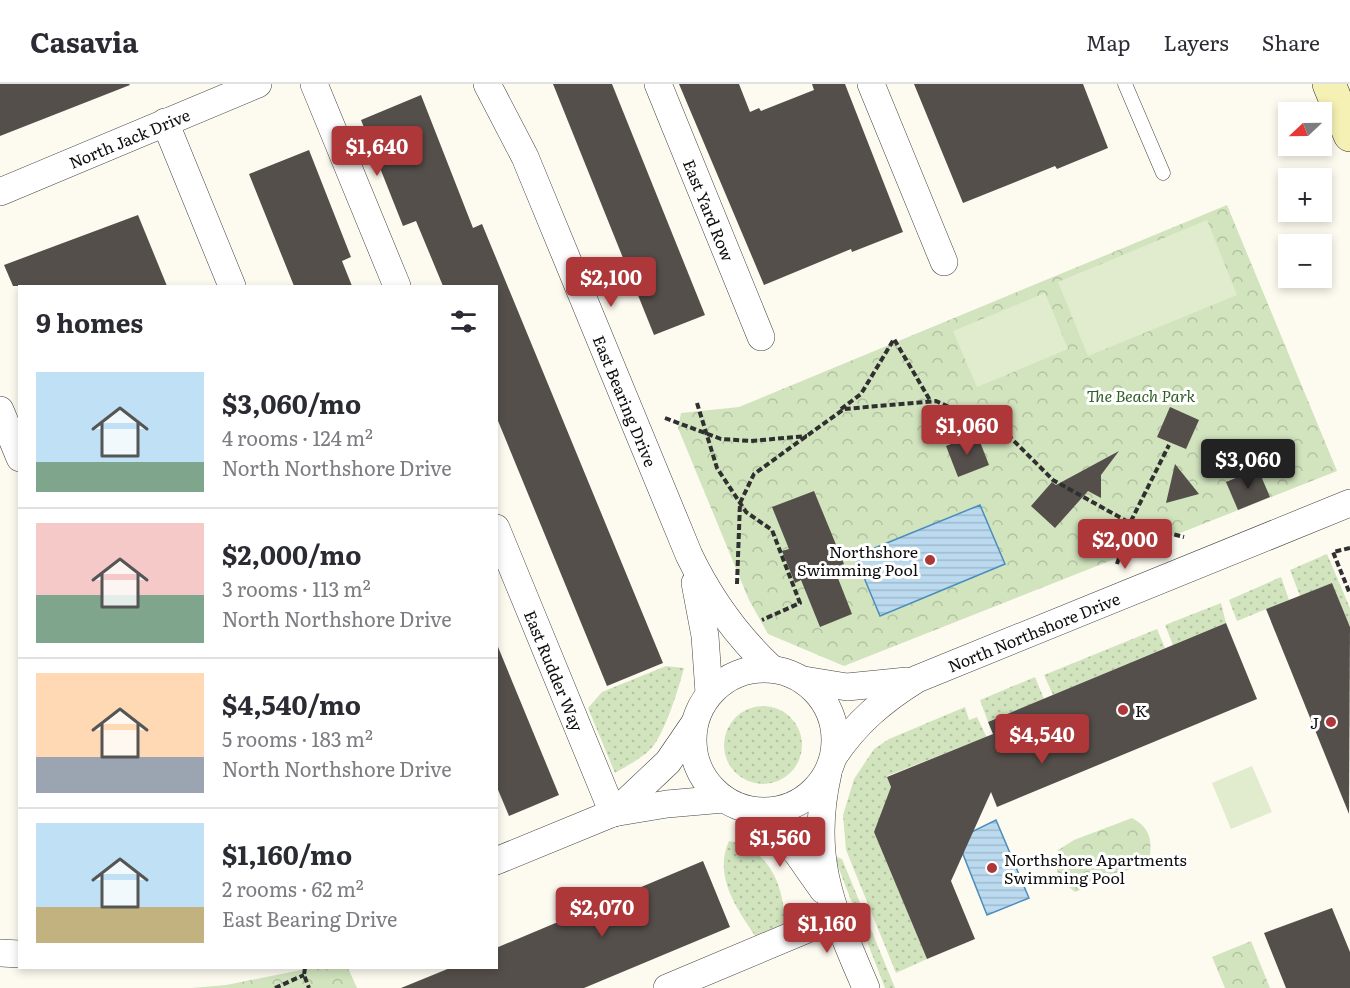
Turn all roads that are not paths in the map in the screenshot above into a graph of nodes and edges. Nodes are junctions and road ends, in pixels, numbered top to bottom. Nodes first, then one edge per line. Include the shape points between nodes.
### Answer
1 (258, 84) edge
2 (314, 84) edge
3 (487, 84) edge
4 (658, 84) edge
5 (871, 84) edge
6 (1125, 84) edge
7 (1329, 84) edge
8 (165, 122) junction
9 (1350, 135) edge
10 (1162, 173) dead end
11 (0, 192) edge
12 (944, 262) dead end
13 (232, 285) edge
14 (398, 285) edge
15 (761, 337) dead end
16 (0, 410) edge
17 (18, 453) edge
18 (1350, 503) edge
19 (498, 533) edge
20 (689, 555) junction
21 (771, 668) junction
22 (917, 679) junction
23 (804, 680) junction
24 (710, 693) junction
25 (694, 724) junction
26 (831, 764) junction
27 (724, 799) junction
28 (756, 812) junction
29 (613, 813) junction
30 (498, 860) edge
31 (833, 910) junction
32 (0, 953) edge
33 (18, 954) edge
34 (668, 988) edge
35 (866, 988) edge

1 - 8 street, North Jack Drive
2 - 14 street
3 - 20 street, East Bearing Drive via 525,157
4 - 15 street, East Yard Row
5 - 12 street
6 - 10 lane
7 - 9 main road
8 - 11 street, North Jack Drive
8 - 13 street
16 - 17 street
18 - 22 street, North Northshore Drive
19 - 29 street, East Rudder Way
20 - 21 street via 715,604
20 - 24 street via 705,636
21 - 23 street
21 - 24 street via 738,673
22 - 23 street, North Northshore Drive via 847,687
22 - 26 street, North Northshore Drive via 873,710 853,730
23 - 26 street via 827,705 836,739
24 - 25 street
25 - 27 street via 694,758 706,781
25 - 29 street via 656,776
26 - 28 street via 806,799 774,811
26 - 31 street via 820,817 820,839
27 - 28 street
27 - 29 street
28 - 31 street via 800,857
29 - 30 street
31 - 34 street
31 - 35 street
32 - 33 street

